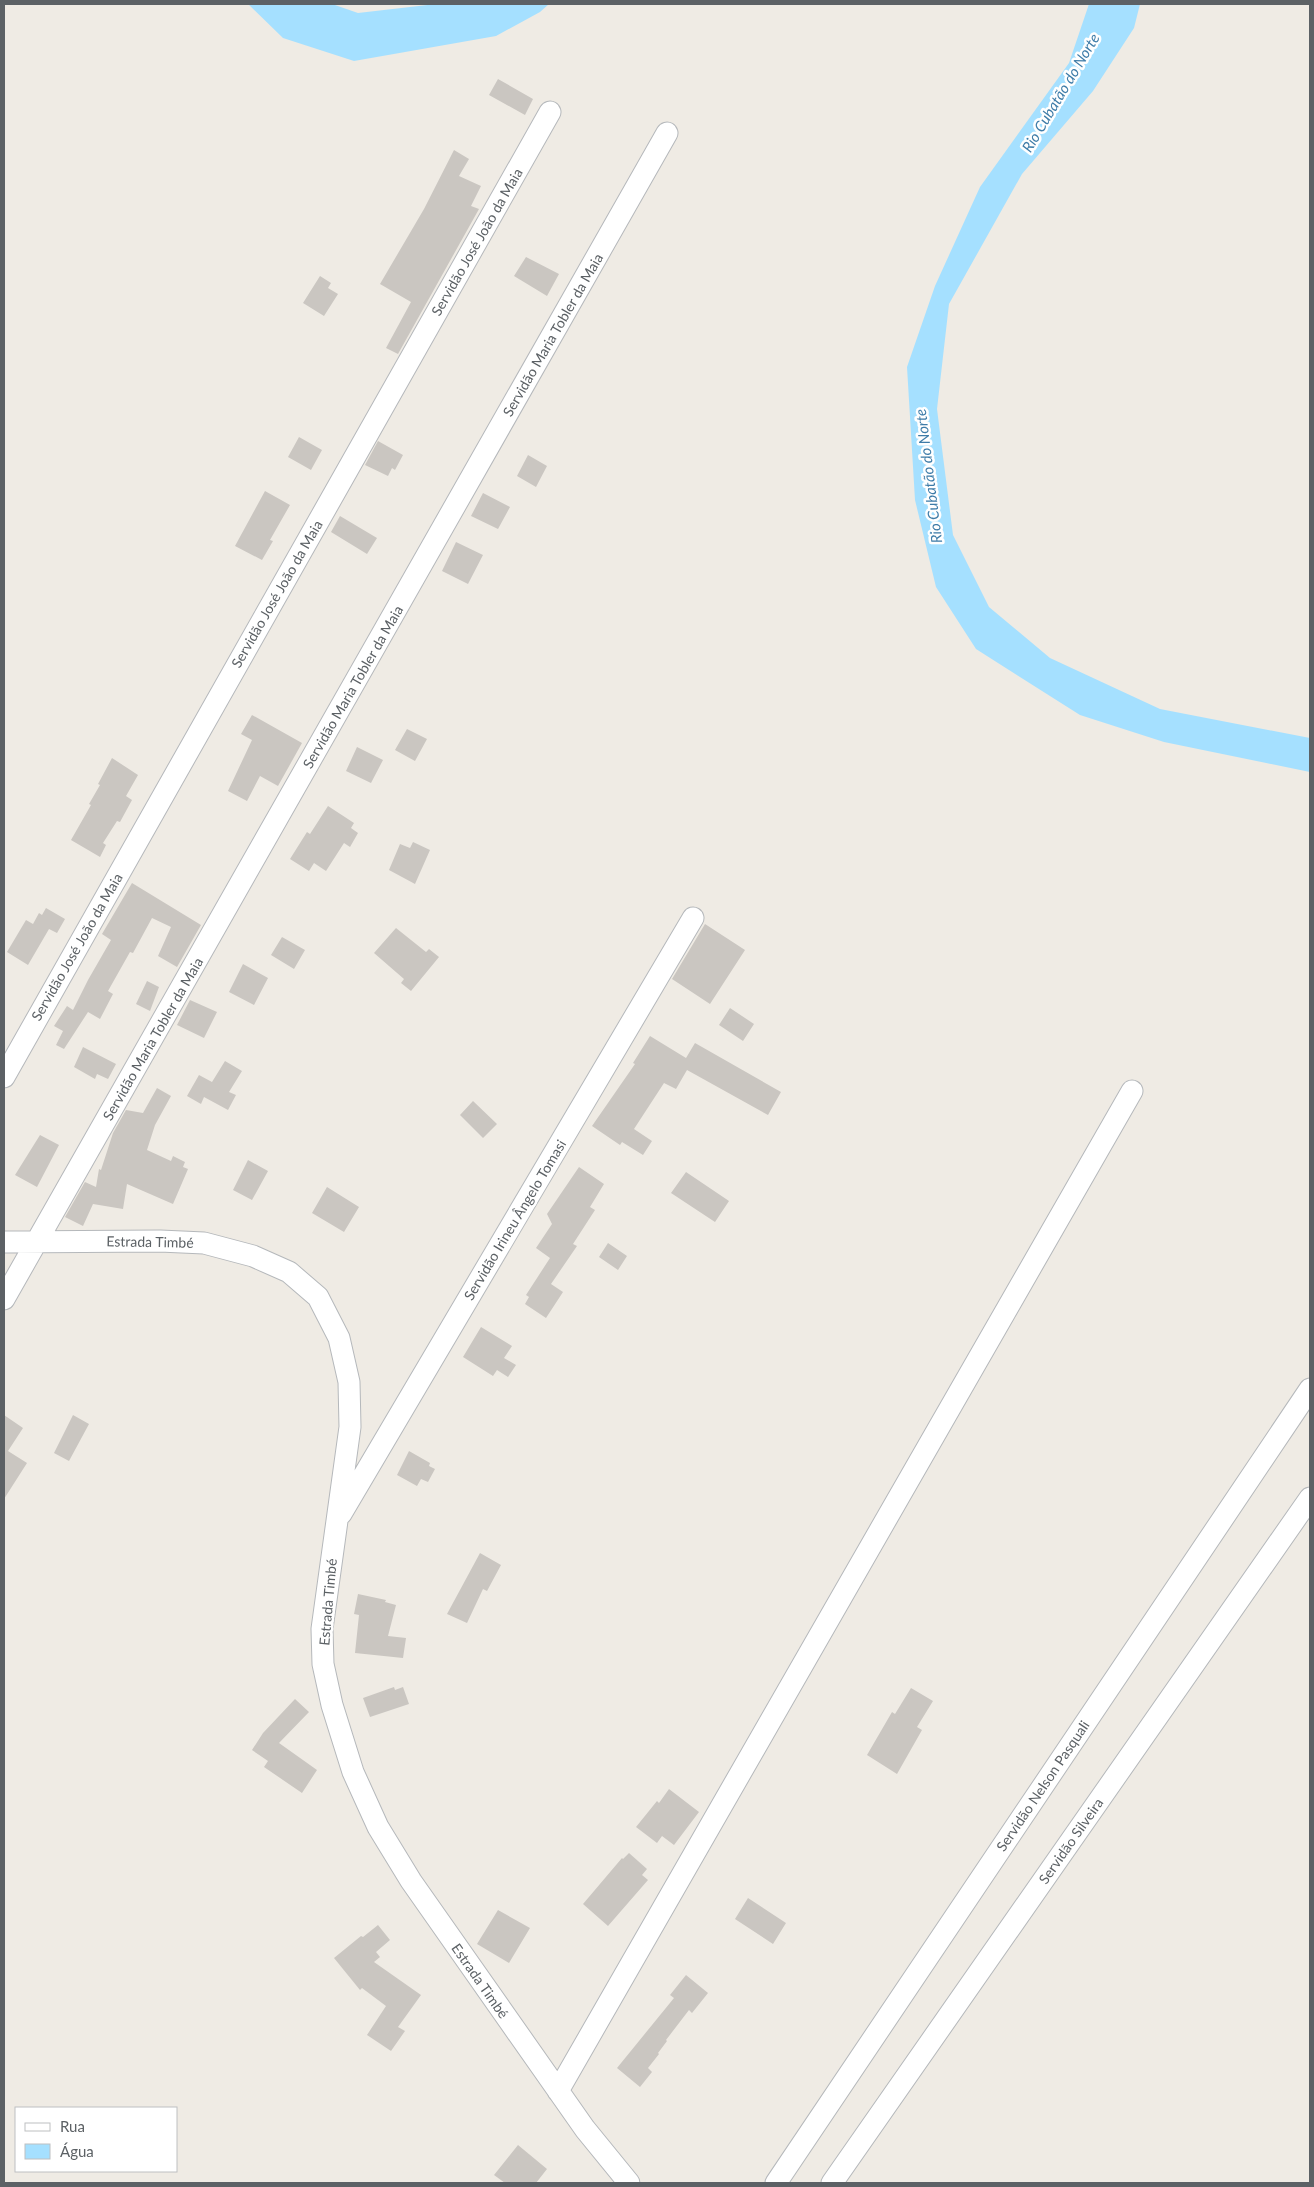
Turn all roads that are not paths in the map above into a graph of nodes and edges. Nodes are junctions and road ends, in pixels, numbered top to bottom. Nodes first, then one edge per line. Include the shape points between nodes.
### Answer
1 (550, 112) dead end
2 (667, 133) dead end
3 (693, 918) dead end
4 (4, 1077) edge
5 (1132, 1091) dead end
6 (39, 1241) junction
7 (4, 1242) edge
8 (4, 1299) edge
9 (1310, 1389) edge
10 (1310, 1498) edge
11 (336, 1523) junction
12 (558, 2091) junction
13 (629, 2183) edge
14 (776, 2183) edge
15 (832, 2183) edge

1 - 4 street, Servidão José João da Maia
2 - 6 street, Servidão Maria Tobler da Maia
3 - 11 street, Servidão Irineu Ângelo Tomasi
5 - 12 street
6 - 7 street, Estrada Timbé
6 - 8 street, Servidão Maria Tobler da Maia
6 - 11 street, Estrada Timbé via 204,1244 253,1256 289,1272 318,1297 339,1338 349,1382 350,1427
9 - 14 street, Servidão Nelson Pasquali
10 - 15 street, Servidão Silveira
11 - 12 street, Estrada Timbé via 322,1629 323,1664 353,1772 378,1827 411,1882
12 - 13 street, Estrada Timbé

